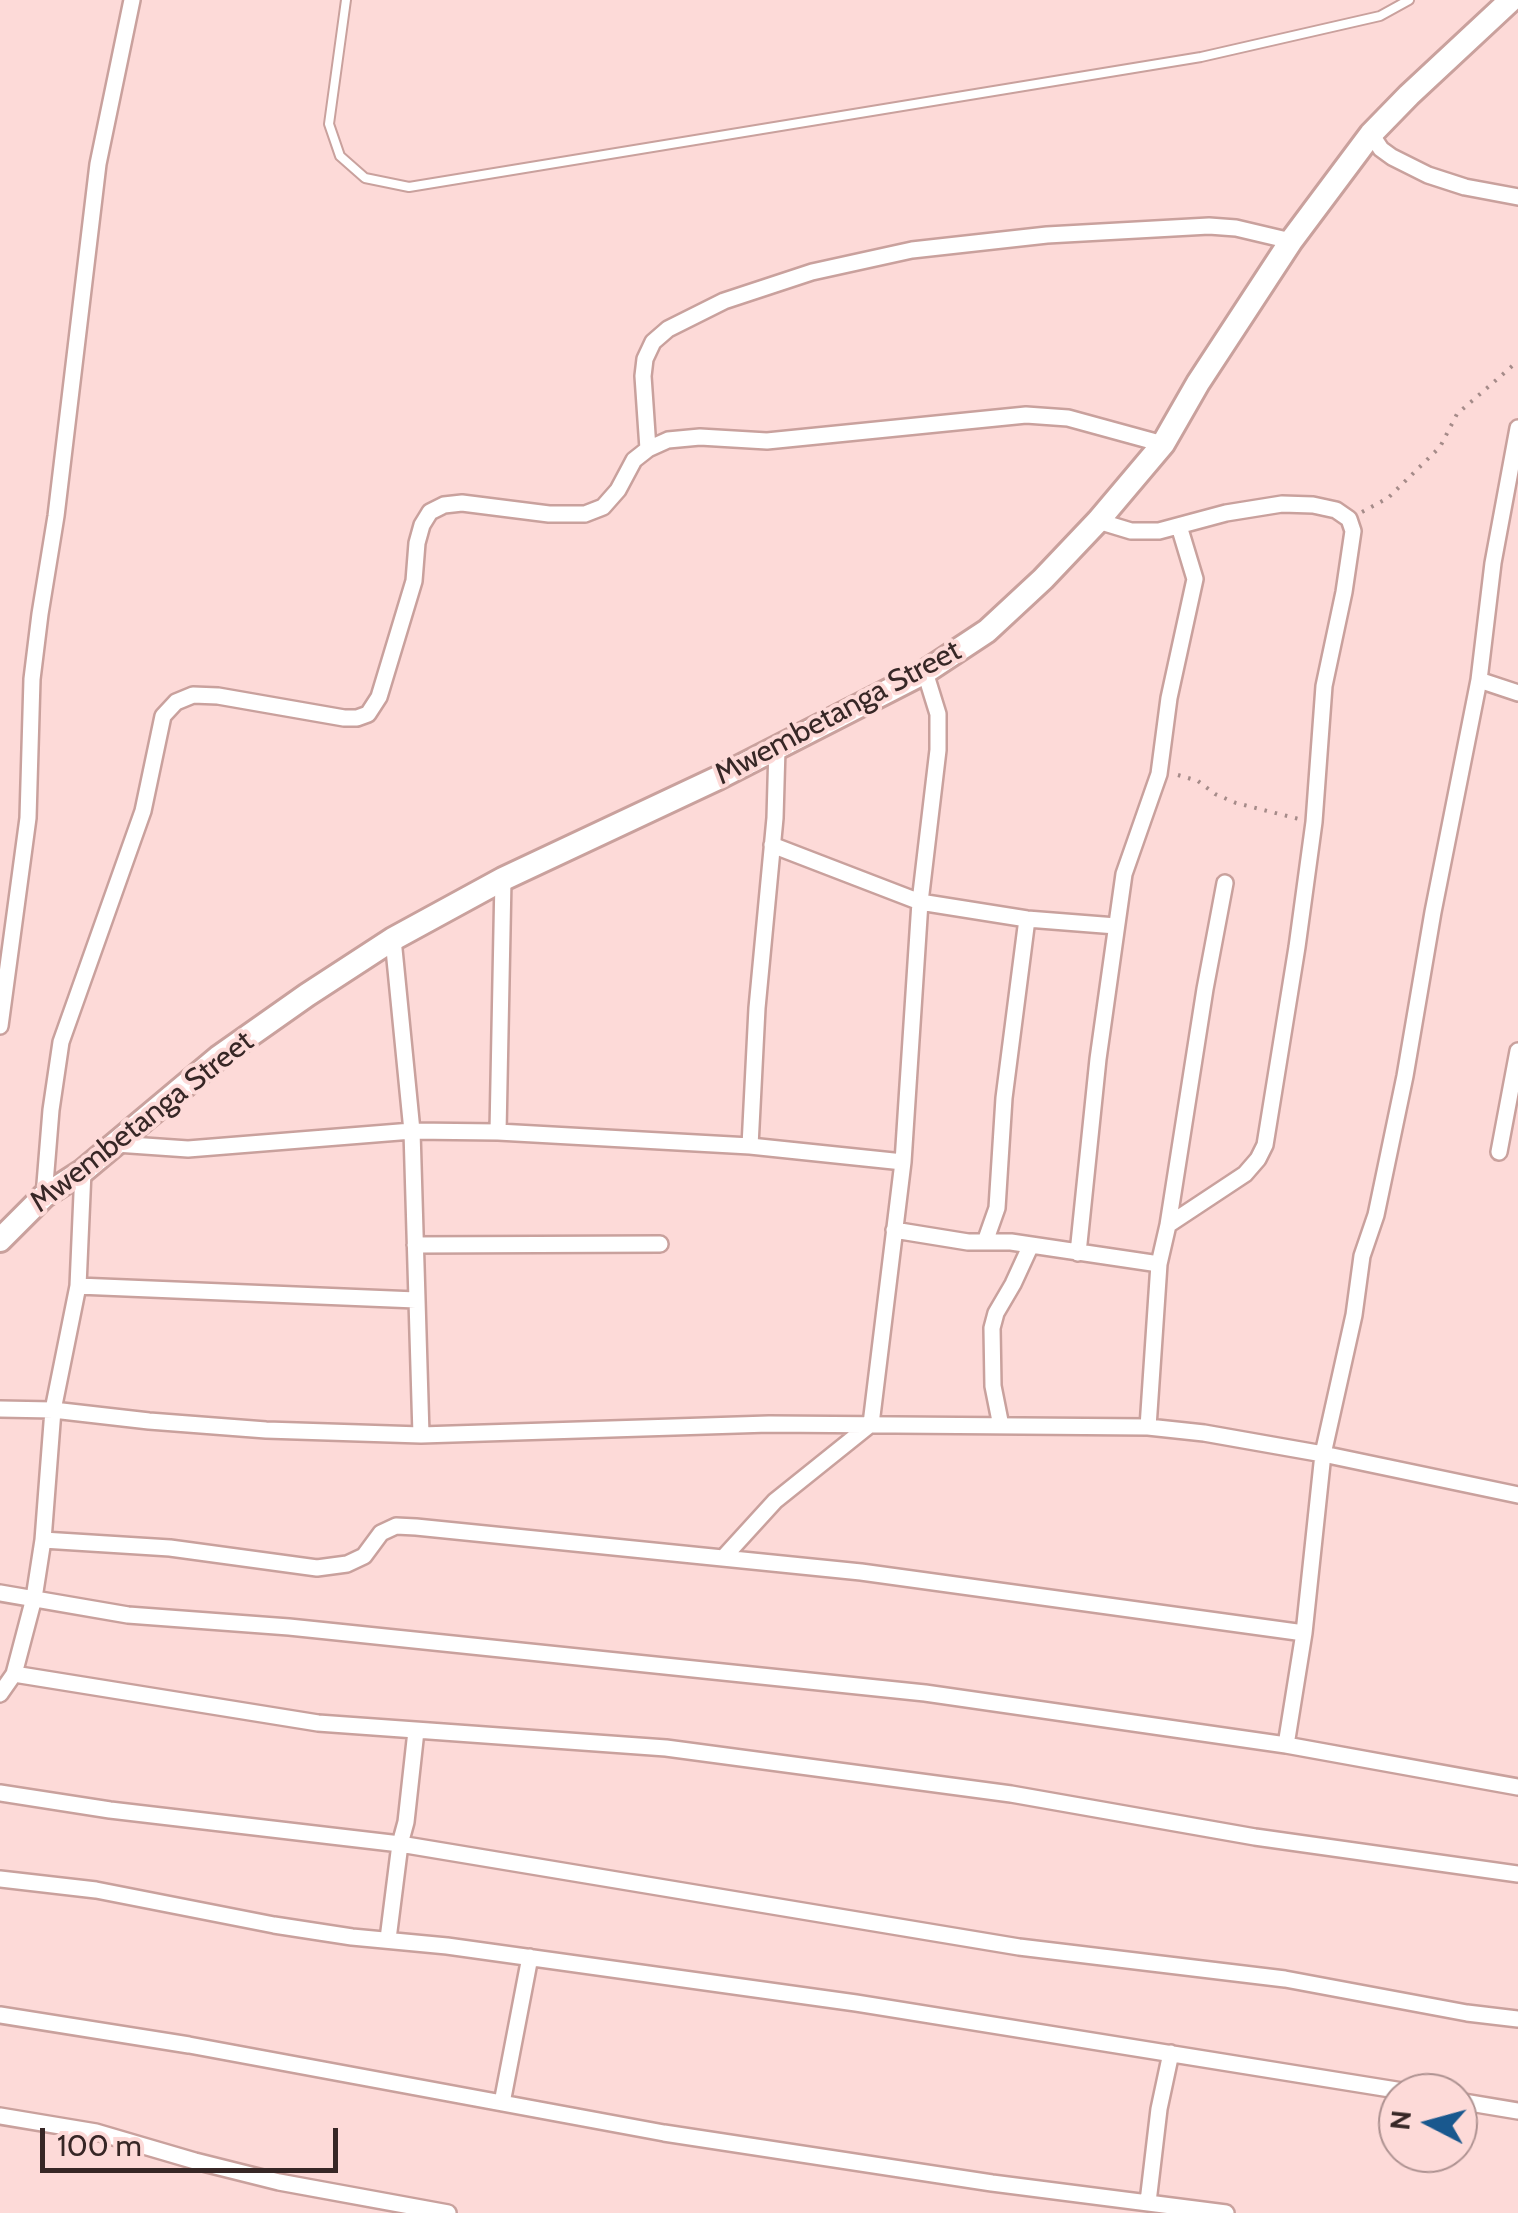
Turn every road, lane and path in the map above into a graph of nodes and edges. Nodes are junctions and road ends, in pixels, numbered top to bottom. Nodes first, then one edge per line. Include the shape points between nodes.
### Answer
1 (132, 0) edge
2 (346, 0) edge
3 (1409, 0) edge
4 (1511, 0) edge
5 (1371, 134) junction
6 (1518, 198) edge
7 (1291, 241) junction
8 (1518, 362) edge
9 (1518, 428) edge
10 (1163, 444) junction
11 (648, 449) junction
12 (1349, 520) junction
13 (1098, 521) junction
14 (1179, 526) junction
15 (925, 672) junction
16 (1479, 680) junction
17 (1518, 694) edge
18 (777, 748) junction
19 (1158, 774) junction
20 (1314, 822) junction
21 (772, 845) junction
22 (503, 879) junction
23 (1225, 882) dead end
24 (920, 902) junction
25 (1027, 919) junction
26 (1116, 926) junction
27 (393, 938) junction
28 (6, 954) edge
29 (0, 1026) edge
30 (1518, 1051) edge
31 (412, 1131) junction
32 (498, 1132) junction
33 (116, 1144) junction
34 (750, 1146) junction
35 (1499, 1152) dead end
36 (902, 1162) junction
37 (83, 1171) junction
38 (44, 1196) junction
39 (1168, 1225) junction
40 (894, 1230) junction
41 (0, 1240) edge
42 (985, 1242) junction
43 (660, 1244) dead end
44 (416, 1245) junction
45 (1030, 1247) junction
46 (1078, 1254) junction
47 (1160, 1264) junction
48 (78, 1286) junction
49 (416, 1300) junction
50 (0, 1409) edge
51 (54, 1410) junction
52 (871, 1424) junction
53 (1001, 1426) junction
54 (1148, 1427) junction
55 (421, 1435) junction
56 (1323, 1454) junction
57 (1518, 1494) edge
58 (43, 1540) junction
59 (723, 1558) junction
60 (0, 1593) edge
61 (34, 1598) junction
62 (1304, 1633) junction
63 (14, 1674) junction
64 (0, 1694) edge
65 (416, 1731) junction
66 (1286, 1746) junction
67 (1518, 1787) edge
68 (0, 1792) edge
69 (400, 1844) junction
70 (1518, 1874) edge
71 (0, 1879) edge
72 (388, 1940) junction
73 (530, 1957) junction
74 (0, 2015) edge
75 (1518, 2019) edge
76 (1171, 2053) junction
77 (1378, 2087) edge
78 (502, 2103) junction
79 (1478, 2104) edge
80 (1518, 2111) edge
81 (0, 2116) edge
82 (1148, 2202) junction
83 (373, 2206) edge
84 (448, 2213) edge
85 (1226, 2213) edge

1 - 28 street via 98,164 32,680 28,818
2 - 3 lane via 329,124 340,156 365,178 409,187 1202,57 1380,16
4 - 5 street, Mwembetanga Street
5 - 6 street via 1392,157 1428,174
5 - 7 street, Mwembetanga Street
7 - 10 street, Mwembetanga Street
7 - 11 street via 1210,226 1047,235 912,250 812,272 724,301 653,342 643,376
8 - 12 path via 1457,414 1440,447 1388,498
9 - 16 street
10 - 11 street via 1068,418 1026,416 766,441 700,437
10 - 13 street, Mwembetanga Street
11 - 38 street via 604,507 586,514 462,503 430,512 379,697 368,714 344,718 194,696 164,716 143,811 60,1042
12 - 14 street via 1336,510 1282,504
12 - 20 street via 1344,592 1324,686
13 - 14 street via 1132,530
13 - 15 street, Mwembetanga Street via 987,631
14 - 19 street via 1194,579
15 - 18 street, Mwembetanga Street
15 - 24 street via 938,714 938,750
16 - 17 street
16 - 56 street via 1405,1076
18 - 21 street
18 - 22 street, Mwembetanga Street
19 - 20 path via 1184,776 1236,803
19 - 26 street via 1124,874
20 - 39 street via 1265,1145 1245,1174
21 - 24 street
21 - 34 street
22 - 27 street, Mwembetanga Street
22 - 32 street
23 - 39 street
24 - 25 street
24 - 36 street
25 - 26 street
25 - 42 street via 997,1208
26 - 46 street
27 - 31 street
27 - 33 street, Mwembetanga Street via 220,1057
28 - 29 street
30 - 35 street
31 - 32 street
31 - 33 street via 188,1149
31 - 44 street
32 - 34 street
33 - 37 street, Mwembetanga Street
34 - 36 street
36 - 40 street
37 - 38 street, Mwembetanga Street
37 - 48 street
38 - 41 street, Mwembetanga Street
39 - 47 street
40 - 42 street
40 - 52 street
42 - 45 street
43 - 44 street
44 - 49 street
45 - 46 street
45 - 53 street via 992,1328
46 - 47 street
47 - 54 street
48 - 49 street
48 - 51 street
49 - 55 street
50 - 51 street
51 - 55 street via 266,1430
51 - 58 street
52 - 53 street
52 - 55 street
52 - 59 street via 775,1501
53 - 54 street
54 - 56 street
56 - 57 street
56 - 62 street
58 - 59 street via 316,1568 364,1556 381,1533 396,1526
58 - 61 street
59 - 62 street
60 - 61 street
61 - 63 street
61 - 66 street via 128,1615 925,1693
62 - 66 street
63 - 64 street
63 - 65 street via 318,1723
65 - 69 street
65 - 70 street via 684,1750
66 - 67 street
68 - 69 street
69 - 72 street
69 - 75 street via 1019,1946 1286,1979
71 - 72 street
72 - 73 street
73 - 76 street
73 - 78 street
74 - 78 street
76 - 77 street
76 - 82 street
78 - 82 street via 881,2167
79 - 80 street
81 - 83 street via 96,2132
82 - 85 street
83 - 84 street

